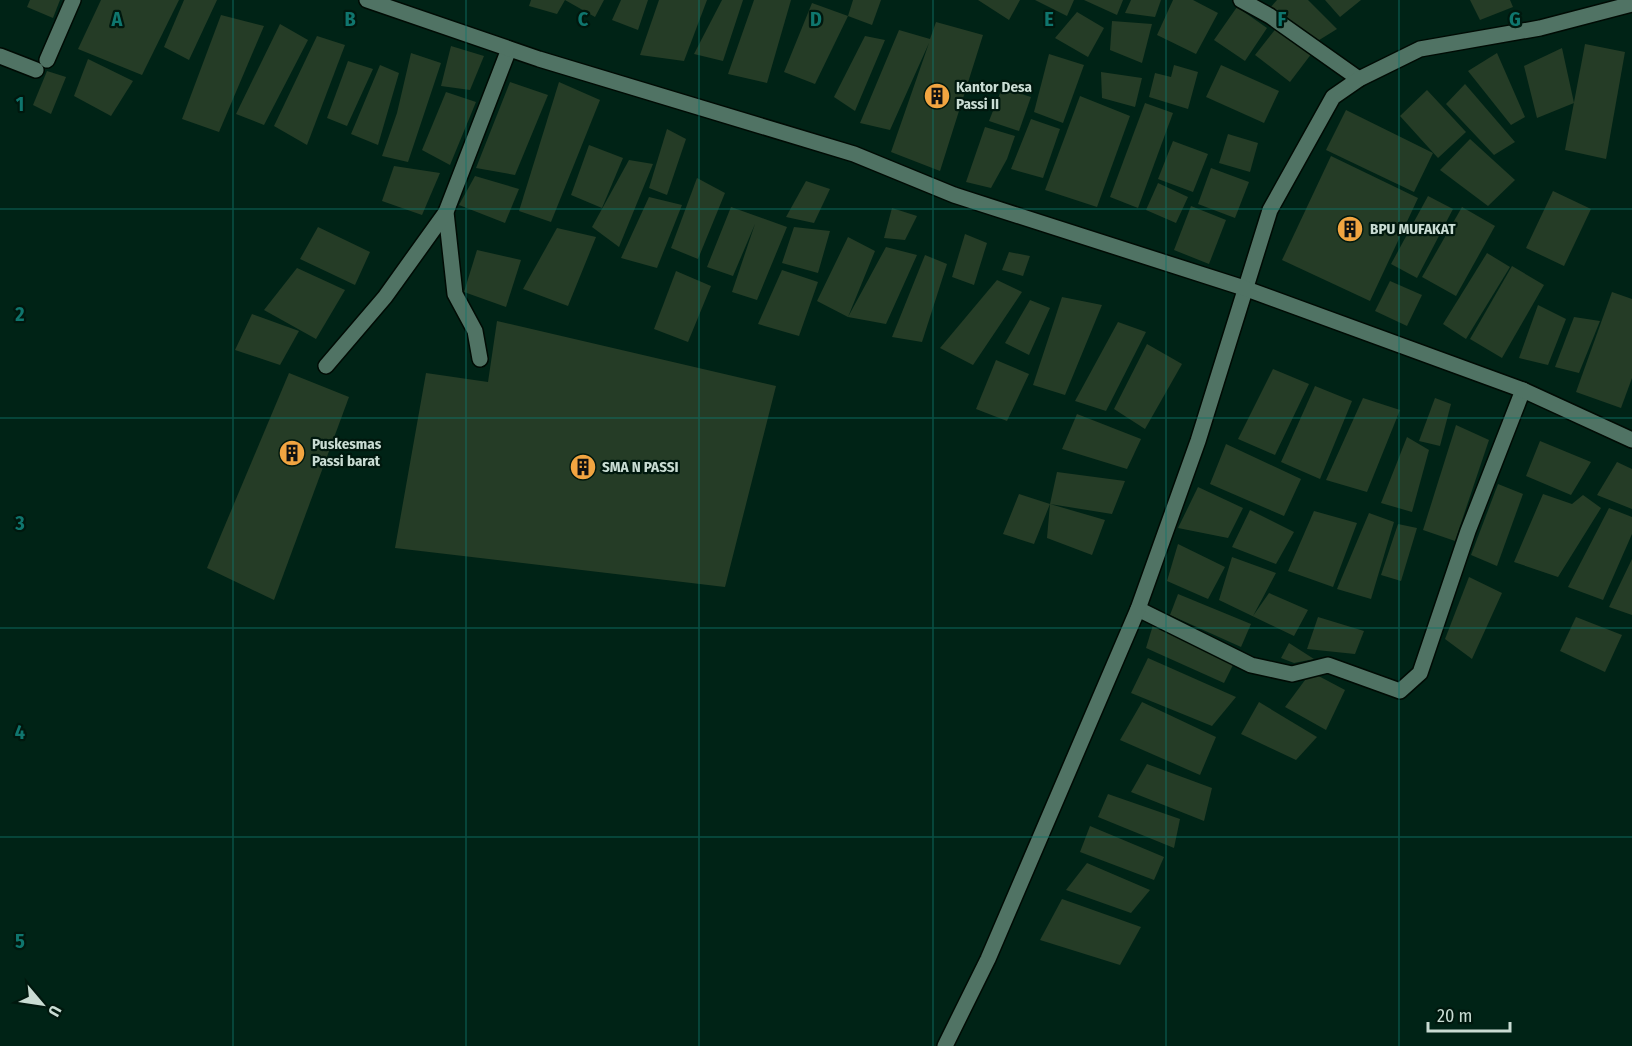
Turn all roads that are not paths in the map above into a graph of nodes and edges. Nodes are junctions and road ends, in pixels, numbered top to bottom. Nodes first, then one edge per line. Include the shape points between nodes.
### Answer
1 (73, 0) edge
2 (367, 0) edge
3 (1241, 0) edge
4 (1632, 4) edge
5 (509, 49) junction
6 (0, 56) edge
7 (1359, 79) junction
8 (446, 212) junction
9 (1244, 288) junction
10 (480, 359) dead end
11 (326, 366) dead end
12 (1523, 390) junction
13 (1632, 440) edge
14 (1138, 609) junction
15 (945, 1046) edge

1 - 6 street via 42,65
2 - 5 street
3 - 7 street
4 - 7 street via 1540,28 1420,49
5 - 8 street
5 - 9 street via 854,154 954,195
7 - 9 street via 1333,98 1304,146 1270,210
8 - 10 street via 455,294 475,330
8 - 11 street via 386,297
9 - 12 street
9 - 14 street via 1198,441
12 - 13 street
12 - 14 street via 1468,531 1420,674 1400,691 1328,665 1292,674 1251,665
14 - 15 street via 988,959

